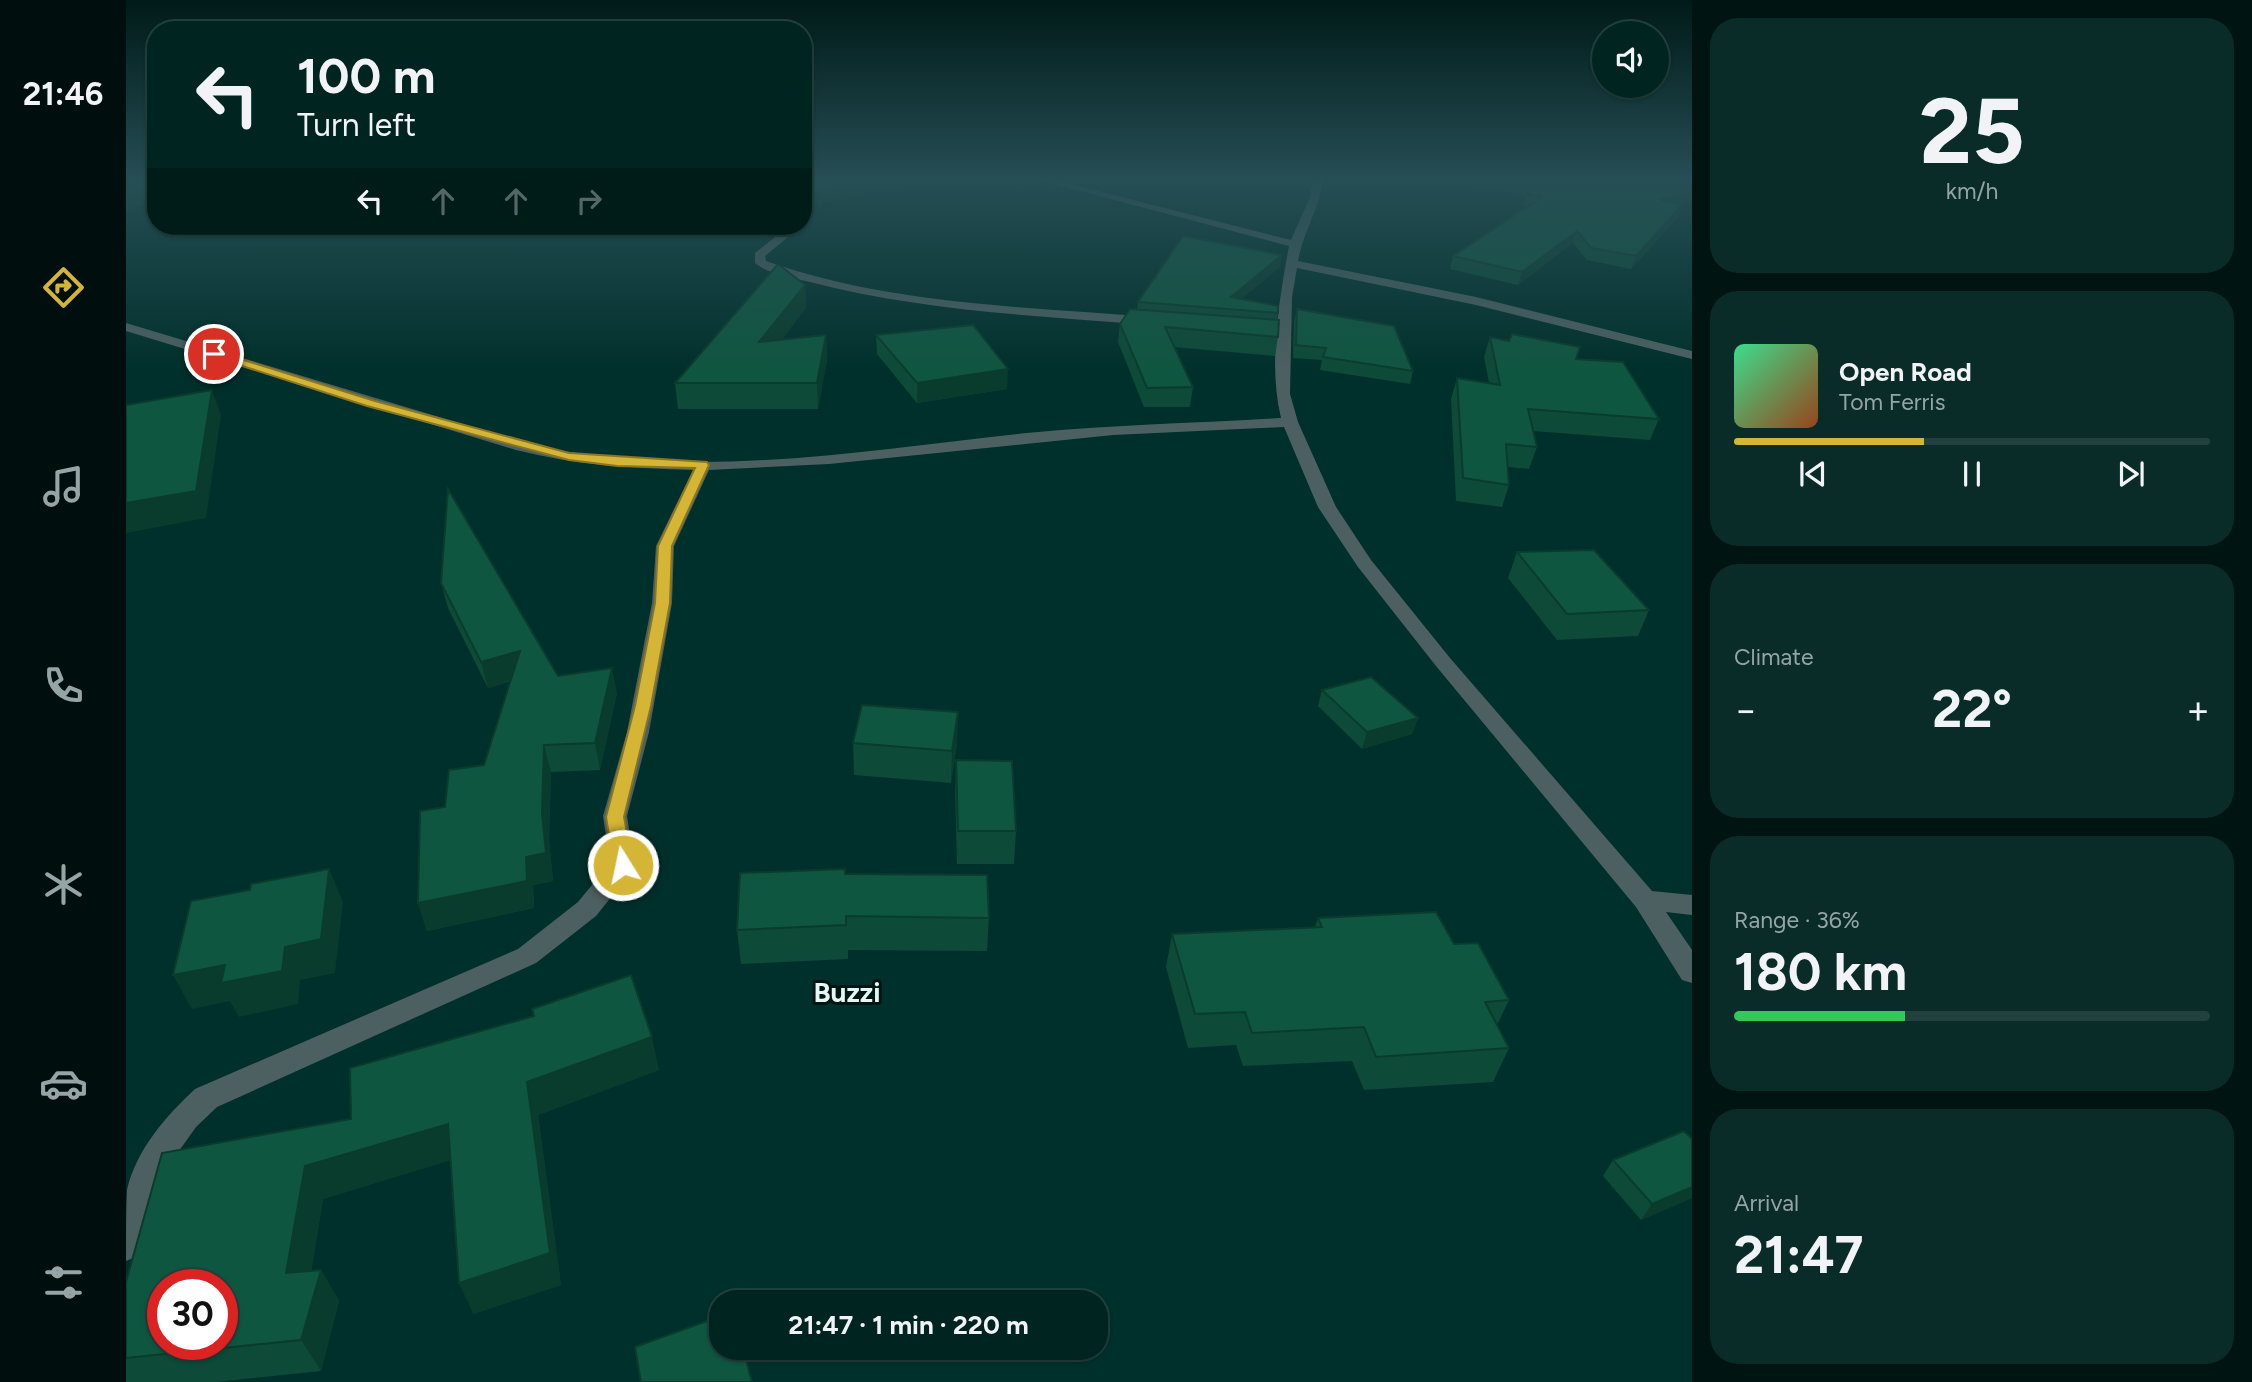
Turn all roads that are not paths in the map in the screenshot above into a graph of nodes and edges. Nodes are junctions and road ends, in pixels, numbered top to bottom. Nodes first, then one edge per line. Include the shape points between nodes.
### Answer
1 (772, 244) edge
2 (1265, 244) edge
3 (1297, 244) edge
4 (1294, 253) junction
5 (1162, 322) edge
6 (126, 327) edge
7 (1692, 355) edge
8 (1290, 422) junction
9 (703, 465) junction
10 (1644, 900) junction
11 (1692, 905) edge
12 (1692, 972) edge
13 (126, 1245) edge

1 - 5 street via 759,255 761,263 792,275 877,293 1029,313
2 - 4 street
3 - 4 street
4 - 7 street
4 - 8 street via 1279,333 1283,394
6 - 9 street via 371,403 569,457
8 - 9 street via 1091,432
8 - 10 street via 1327,507 1364,563
9 - 13 street via 665,546 663,603 615,817 623,865 587,909 527,956 206,1098 150,1166
10 - 11 street
10 - 12 street

